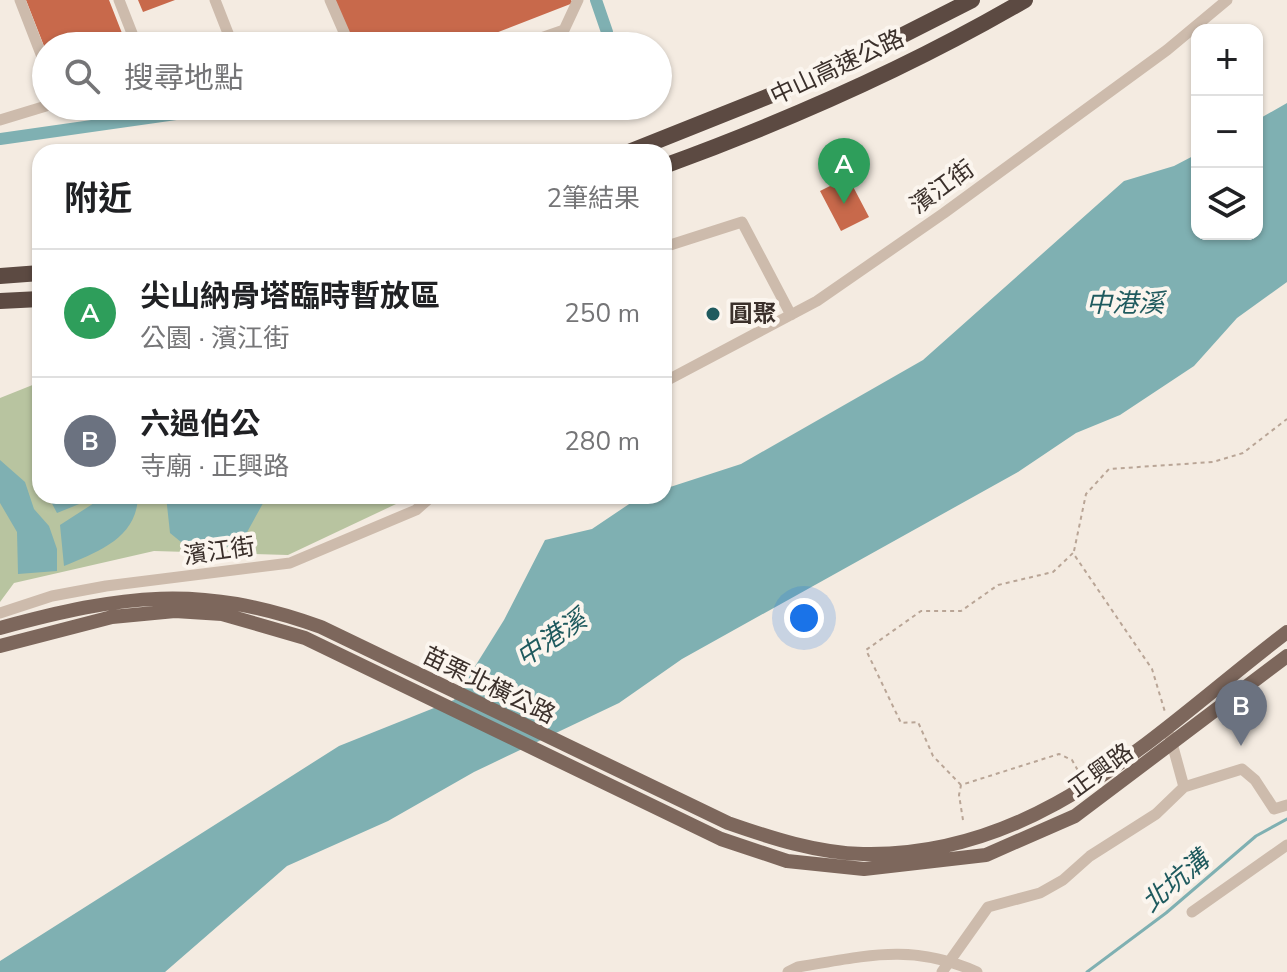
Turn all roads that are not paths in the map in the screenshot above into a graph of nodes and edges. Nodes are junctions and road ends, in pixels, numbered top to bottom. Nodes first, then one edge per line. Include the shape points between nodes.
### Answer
1 (20, 0) edge
2 (119, 0) edge
3 (215, 0) edge
4 (330, 0) edge
5 (578, 0) edge
6 (972, 0) edge
7 (1025, 0) edge
8 (1227, 0) edge
9 (32, 32) edge
10 (132, 32) edge
11 (228, 32) edge
12 (344, 32) edge
13 (558, 32) edge
14 (32, 110) edge
15 (0, 120) edge
16 (649, 144) edge
17 (672, 163) edge
18 (672, 244) edge
19 (32, 274) edge
20 (0, 276) edge
21 (32, 299) edge
22 (0, 301) edge
23 (791, 315) junction
24 (672, 378) edge
25 (423, 504) edge
26 (148, 605) junction
27 (0, 613) edge
28 (0, 628) edge
29 (1287, 632) edge
30 (0, 646) edge
31 (1287, 656) edge
32 (1169, 724) junction
33 (1171, 746) junction
34 (1184, 787) junction
35 (1287, 805) edge
36 (1287, 845) edge
37 (953, 846) joint
38 (914, 865) joint
39 (1192, 912) dead end
40 (950, 960) junction
41 (788, 972) edge
42 (942, 972) edge
43 (977, 972) edge

1 - 9 street
2 - 10 street
3 - 11 street
4 - 12 street
5 - 13 street
6 - 16 highway, 中山高速公路 via 832,71
7 - 17 highway, 中山高速公路 via 856,86
8 - 23 street, 濱江街 via 944,213
14 - 15 street
18 - 23 street via 742,222
19 - 20 highway
21 - 22 highway
23 - 24 street, 濱江街
25 - 27 street, 濱江街 via 290,563 106,586
26 - 28 main road, 苗栗北橫公路 via 119,600
26 - 30 main road, 苗栗北橫公路
26 - 37 main road, 苗栗北橫公路 via 214,599 268,608 321,627 688,805 787,843 863,854
26 - 38 main road, 苗栗北橫公路 via 222,614 305,638 721,839 787,861 864,869
29 - 32 main road, 正興路
31 - 33 main road, 正興路
32 - 33 street
32 - 37 main road, 正興路 via 1111,771 1030,820
33 - 34 street
33 - 38 main road, 正興路 via 1075,816 986,855
34 - 35 street via 1242,769 1274,809
34 - 40 street via 1156,814 1063,880 1040,893 988,907
36 - 39 street
40 - 41 street via 894,952
40 - 42 street
40 - 43 street

